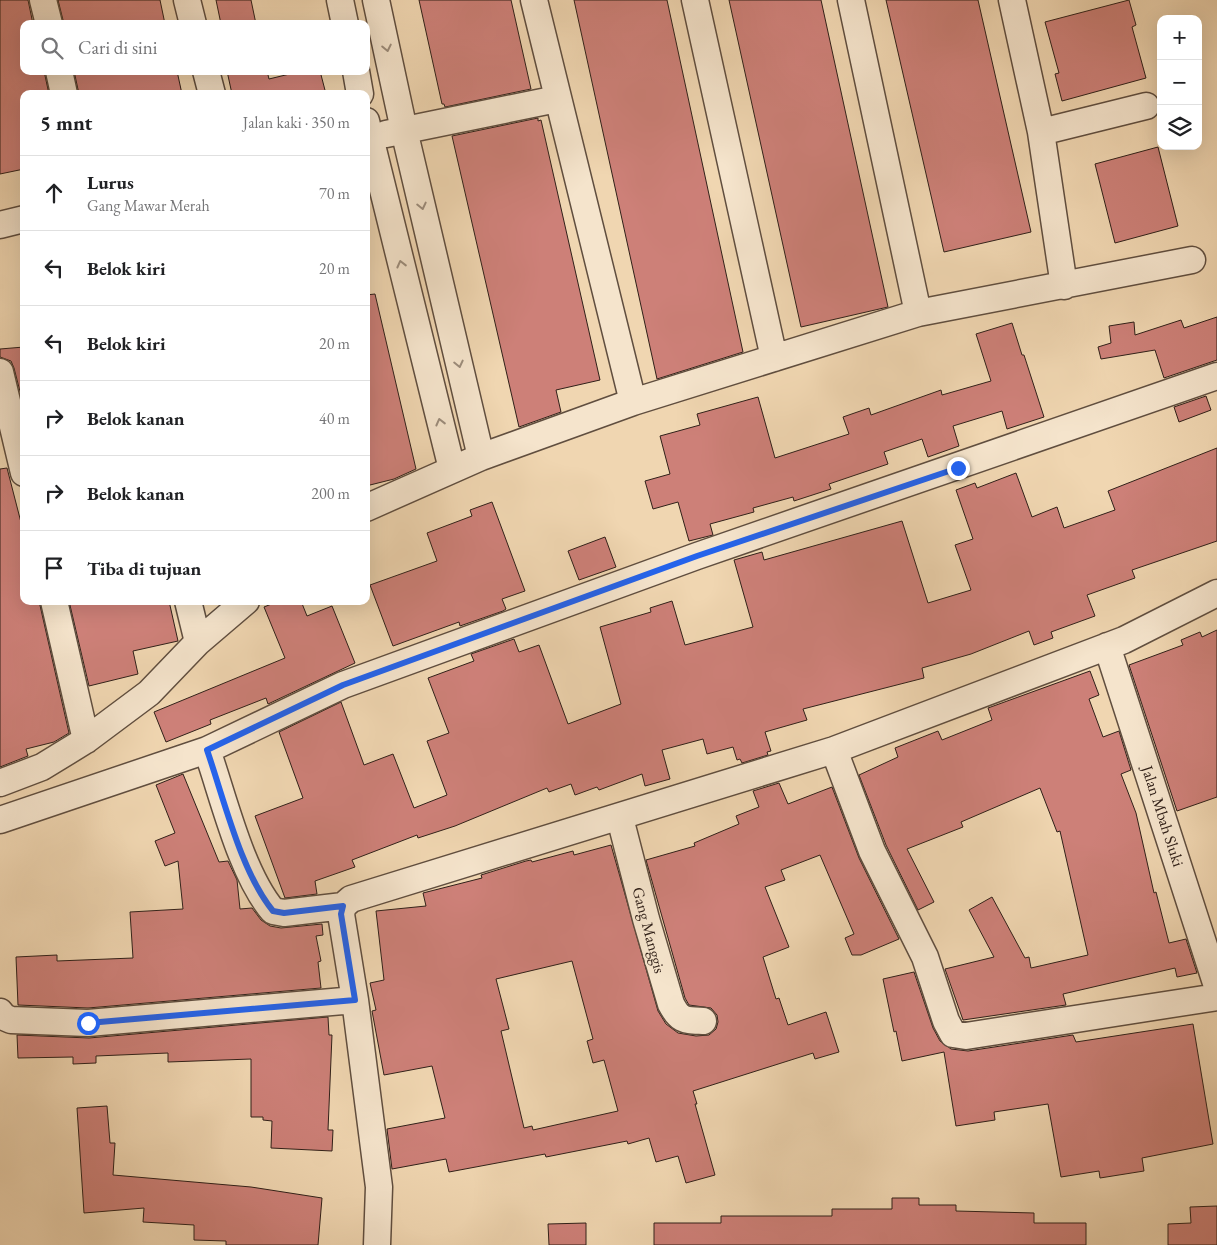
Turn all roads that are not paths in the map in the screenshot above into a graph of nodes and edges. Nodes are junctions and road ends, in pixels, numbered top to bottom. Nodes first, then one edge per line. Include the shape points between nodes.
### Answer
1 (44, 0) edge
2 (187, 0) edge
3 (340, 0) edge
4 (376, 0) edge
5 (534, 0) edge
6 (695, 0) edge
7 (850, 0) edge
8 (1012, 0) edge
9 (48, 20) edge
10 (193, 20) edge
11 (344, 20) edge
12 (60, 75) edge
13 (207, 75) edge
14 (357, 75) edge
15 (63, 90) edge
16 (211, 90) edge
17 (359, 90) edge
18 (557, 99) junction
19 (1146, 106) dead end
20 (404, 130) junction
21 (1041, 132) junction
22 (370, 133) edge
23 (370, 141) edge
24 (20, 220) edge
25 (0, 225) edge
26 (1192, 260) dead end
27 (1064, 286) junction
28 (918, 314) junction
29 (774, 358) junction
30 (0, 372) edge
31 (1217, 376) edge
32 (634, 402) junction
33 (20, 456) edge
34 (481, 458) junction
35 (452, 469) junction
36 (370, 506) edge
37 (1217, 592) edge
38 (55, 605) edge
39 (189, 605) edge
40 (241, 605) edge
41 (198, 642) junction
42 (1107, 646) junction
43 (86, 740) junction
44 (207, 750) junction
45 (834, 750) junction
46 (0, 783) edge
47 (620, 818) junction
48 (0, 820) edge
49 (343, 906) junction
50 (1217, 986) edge
51 (1217, 997) edge
52 (355, 1000) junction
53 (0, 1012) edge
54 (703, 1020) dead end
55 (378, 1240) edge

1 - 9 street
2 - 10 street
3 - 11 street
4 -> 20 street
5 - 18 street
6 - 29 street
7 - 28 street
8 - 21 street
12 - 15 street
13 - 16 street
14 - 17 street
18 - 20 street
18 - 32 street
19 - 21 street
20 - 22 street
20 -> 34 street
21 - 27 street
35 -> 23 street
24 - 25 street
26 - 27 street
27 - 28 street
28 - 29 street
29 - 32 street
30 - 33 street
31 - 44 street via 697,556 343,685
32 - 34 street
34 - 35 street
35 - 36 street
37 - 42 street
38 - 43 street
39 - 41 street
40 - 41 street
41 - 43 street via 149,693
42 - 45 street
42 - 50 street, Jalan Mbah Sluki
43 - 46 street via 42,766
44 - 48 street
44 - 49 street via 250,874 261,897 273,911 284,913
45 - 47 street
45 - 51 street via 872,851 917,941 953,1034 966,1036
47 - 49 street via 351,900
47 - 54 street, Gang Manggis via 671,1004 678,1016 686,1020
49 - 52 street via 341,914
52 - 53 street via 88,1023 11,1020
52 - 55 street via 379,1187

